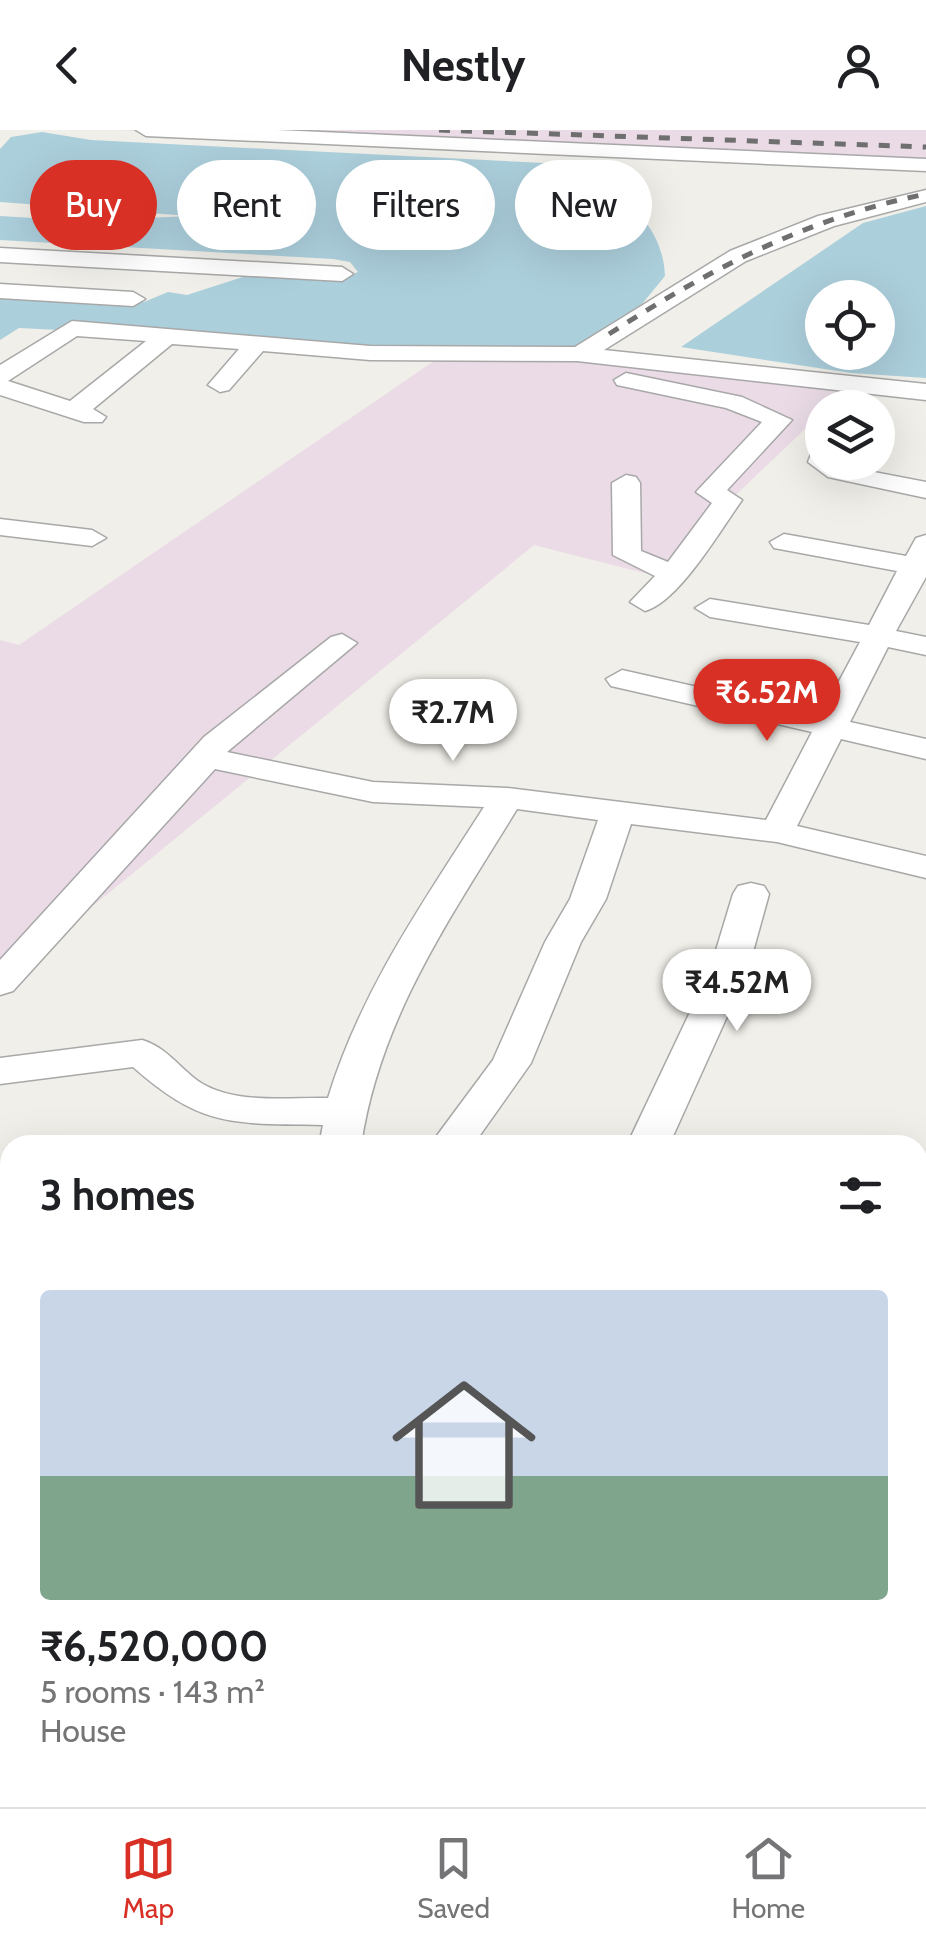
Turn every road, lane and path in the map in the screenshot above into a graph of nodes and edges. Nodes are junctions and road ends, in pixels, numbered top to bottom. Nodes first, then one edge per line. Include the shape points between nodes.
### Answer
1 (146, 130) edge
2 (457, 137) edge
3 (926, 164) edge
4 (926, 196) edge
5 (0, 255) edge
6 (342, 274) dead end
7 (0, 292) edge
8 (133, 299) dead end
9 (166, 337) junction
10 (256, 345) junction
11 (579, 354) junction
12 (0, 376) edge
13 (220, 385) dead end
14 (0, 387) edge
15 (884, 388) joint
16 (926, 392) edge
17 (880, 480) edge
18 (626, 483) dead end
19 (926, 490) edge
20 (0, 526) edge
21 (92, 538) dead end
22 (784, 542) dead end
23 (922, 559) edge
24 (674, 574) junction
25 (645, 602) dead end
26 (710, 608) dead end
27 (878, 636) junction
28 (342, 643) dead end
29 (926, 646) edge
30 (622, 679) dead end
31 (828, 726) junction
32 (926, 748) edge
33 (207, 758) junction
34 (507, 798) junction
35 (618, 812) junction
36 (778, 832) junction
37 (926, 867) edge
38 (751, 894) dead end
39 (0, 983) edge
40 (0, 1071) edge
41 (341, 1129) edge
42 (458, 1135) edge
43 (653, 1135) edge

1 - 2 street
2 - 3 street via 477,145
4 - 11 street via 826,222 738,256
5 - 6 street
7 - 8 street
9 - 10 street
9 - 12 street via 64,330
9 - 14 street via 82,414
10 - 11 street
10 - 13 street
11 - 15 street
11 - 24 street via 601,375 733,402 779,420 710,492 728,500
15 - 16 street
17 - 19 street
18 - 24 street via 627,555
20 - 21 street
22 - 23 street
23 - 27 street
24 - 25 street
26 - 27 street
27 - 29 street
27 - 31 street
28 - 33 street
30 - 31 street
31 - 32 street
31 - 36 street
33 - 34 street via 373,792
33 - 39 street
34 - 35 street
34 - 41 street via 385,999
35 - 36 street
35 - 42 street via 588,899 562,942 510,1063
36 - 37 street
38 - 43 street via 729,970
40 - 41 street via 142,1053 186,1092 225,1110

